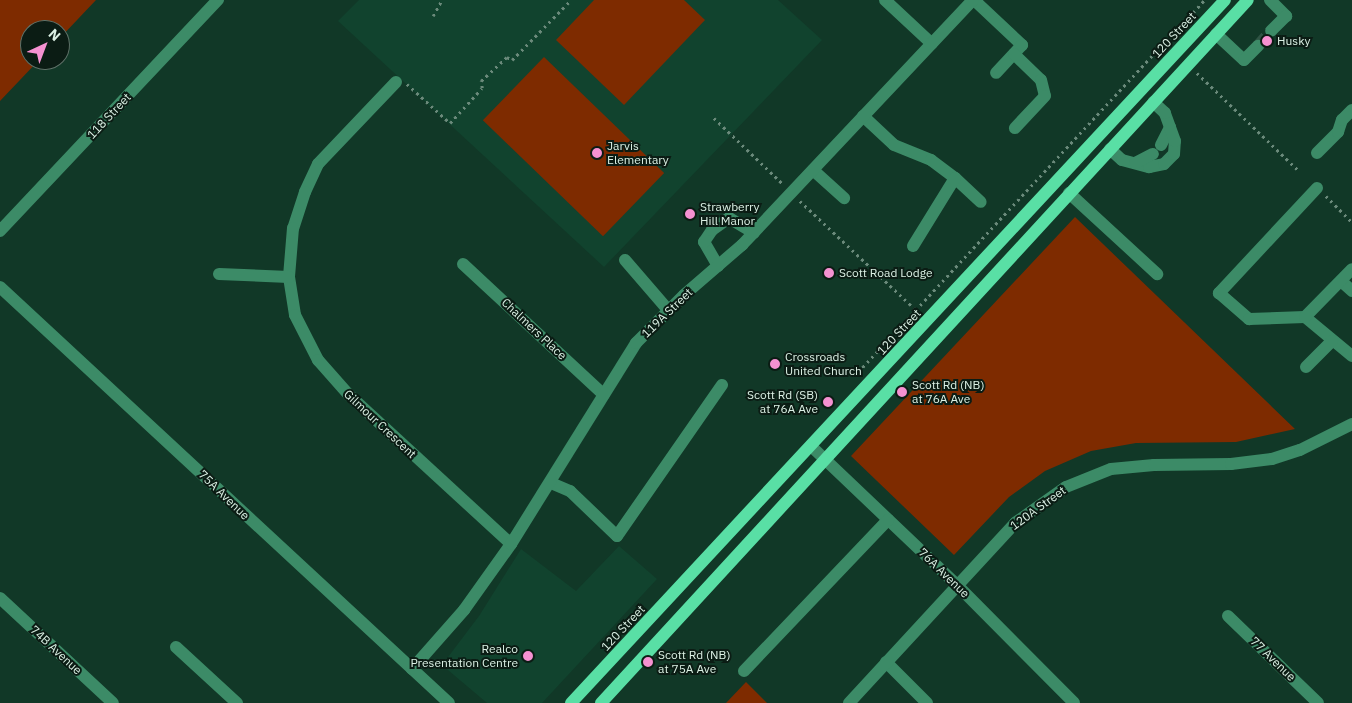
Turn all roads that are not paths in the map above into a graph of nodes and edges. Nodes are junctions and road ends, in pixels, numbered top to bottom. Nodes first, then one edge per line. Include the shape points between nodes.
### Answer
1 (218, 0) edge
2 (885, 0) edge
3 (973, 0) edge
4 (1225, 0) edge
5 (1238, 0) edge
6 (1248, 0) edge
7 (1270, 0) edge
8 (1271, 32) tunnel mouth
9 (1216, 34) junction
10 (932, 44) junction
11 (1258, 46) tunnel mouth
12 (1014, 54) junction
13 (996, 73) dead end
14 (396, 82) road end
15 (1153, 102) junction
16 (1352, 110) edge
17 (863, 116) junction
18 (1170, 127) junction
19 (1015, 128) dead end
20 (1099, 136) junction
21 (1110, 149) junction
22 (1317, 153) dead end
23 (1135, 163) junction
24 (814, 170) junction
25 (955, 178) junction
26 (1319, 190) road end
27 (1069, 193) junction
28 (844, 198) dead end
29 (981, 202) dead end
30 (0, 231) edge
31 (754, 233) junction
32 (913, 246) dead end
33 (624, 260) dead end
34 (463, 264) dead end
35 (718, 266) junction
36 (1352, 269) edge
37 (219, 274) dead end
38 (1156, 274) dead end
39 (289, 277) junction
40 (1340, 281) junction
41 (0, 287) edge
42 (1352, 291) edge
43 (668, 311) junction
44 (1305, 318) junction
45 (1332, 341) junction
46 (1352, 356) edge
47 (1306, 366) dead end
48 (722, 385) dead end
49 (604, 395) junction
50 (1352, 424) edge
51 (812, 446) junction
52 (824, 458) junction
53 (551, 483) junction
54 (888, 520) junction
55 (511, 544) junction
56 (957, 584) junction
57 (0, 598) edge
58 (1228, 616) dead end
59 (176, 647) dead end
60 (886, 662) junction
61 (412, 669) junction
62 (744, 671) dead end
63 (113, 703) edge
64 (237, 703) edge
65 (449, 703) edge
66 (572, 703) edge
67 (601, 703) edge
68 (849, 703) edge
69 (927, 703) edge
70 (1074, 703) edge
71 (1318, 703) edge

1 - 30 street, 118 Street
2 - 10 street
3 - 10 street, 119A Street
3 - 12 street via 1022,45
4 - 20 main road, 120 Street
5 - 9 main road via 1218,24
6 - 9 main road
7 - 8 street via 1286,16
9 - 11 street via 1244,60
9 - 15 main road
10 - 17 street, 119A Street
12 - 13 street
12 - 19 street via 1041,80 1044,96
14 - 39 street, Gilmour Crescent via 318,164 293,228
15 - 18 street via 1165,113
15 - 21 main road
16 - 22 street via 1342,120 1338,132
17 - 24 street, 119A Street
17 - 25 street via 894,145 931,160
18 - 23 street via 1157,150
18 - 23 street via 1175,141 1174,154 1164,164
20 - 27 main road via 1094,154 1070,181
20 - 51 main road, 120 Street
21 - 23 street via 1122,160
21 - 27 main road
24 - 28 street
24 - 31 street, 119A Street
25 - 29 street
25 - 32 street
26 - 44 street via 1218,292 1249,319
27 - 38 street
27 - 52 main road
31 - 35 street, 119A Street
31 - 35 street via 729,218 712,230 704,242
33 - 43 street
34 - 49 street, Chalmers Place
35 - 43 street, 119A Street
36 - 40 street
37 - 39 street
39 - 55 street, Gilmour Crescent via 295,315 318,360 349,396
40 - 42 street
40 - 44 street
41 - 61 street, 75A Avenue
43 - 49 street, 119A Street via 636,344
44 - 45 street
45 - 46 street
45 - 47 street
48 - 53 street via 617,536 570,492
49 - 53 street, 119A Street
50 - 56 street, 120A Street via 1300,450 1272,459 1111,469 1066,486 1015,523
51 - 52 street, 76A Avenue
51 - 66 main road, 120 Street
52 - 54 street, 76A Avenue
52 - 67 main road
53 - 55 street, 119A Street
54 - 56 street, 76A Avenue
54 - 62 street
55 - 61 street, 119A Street via 464,610
56 - 60 street, 120A Street
56 - 70 street, 76A Avenue
57 - 63 street, 74B Avenue
58 - 71 street, 77 Avenue
59 - 64 street
60 - 68 street, 120A Street
60 - 69 street
61 - 65 street, 75A Avenue

